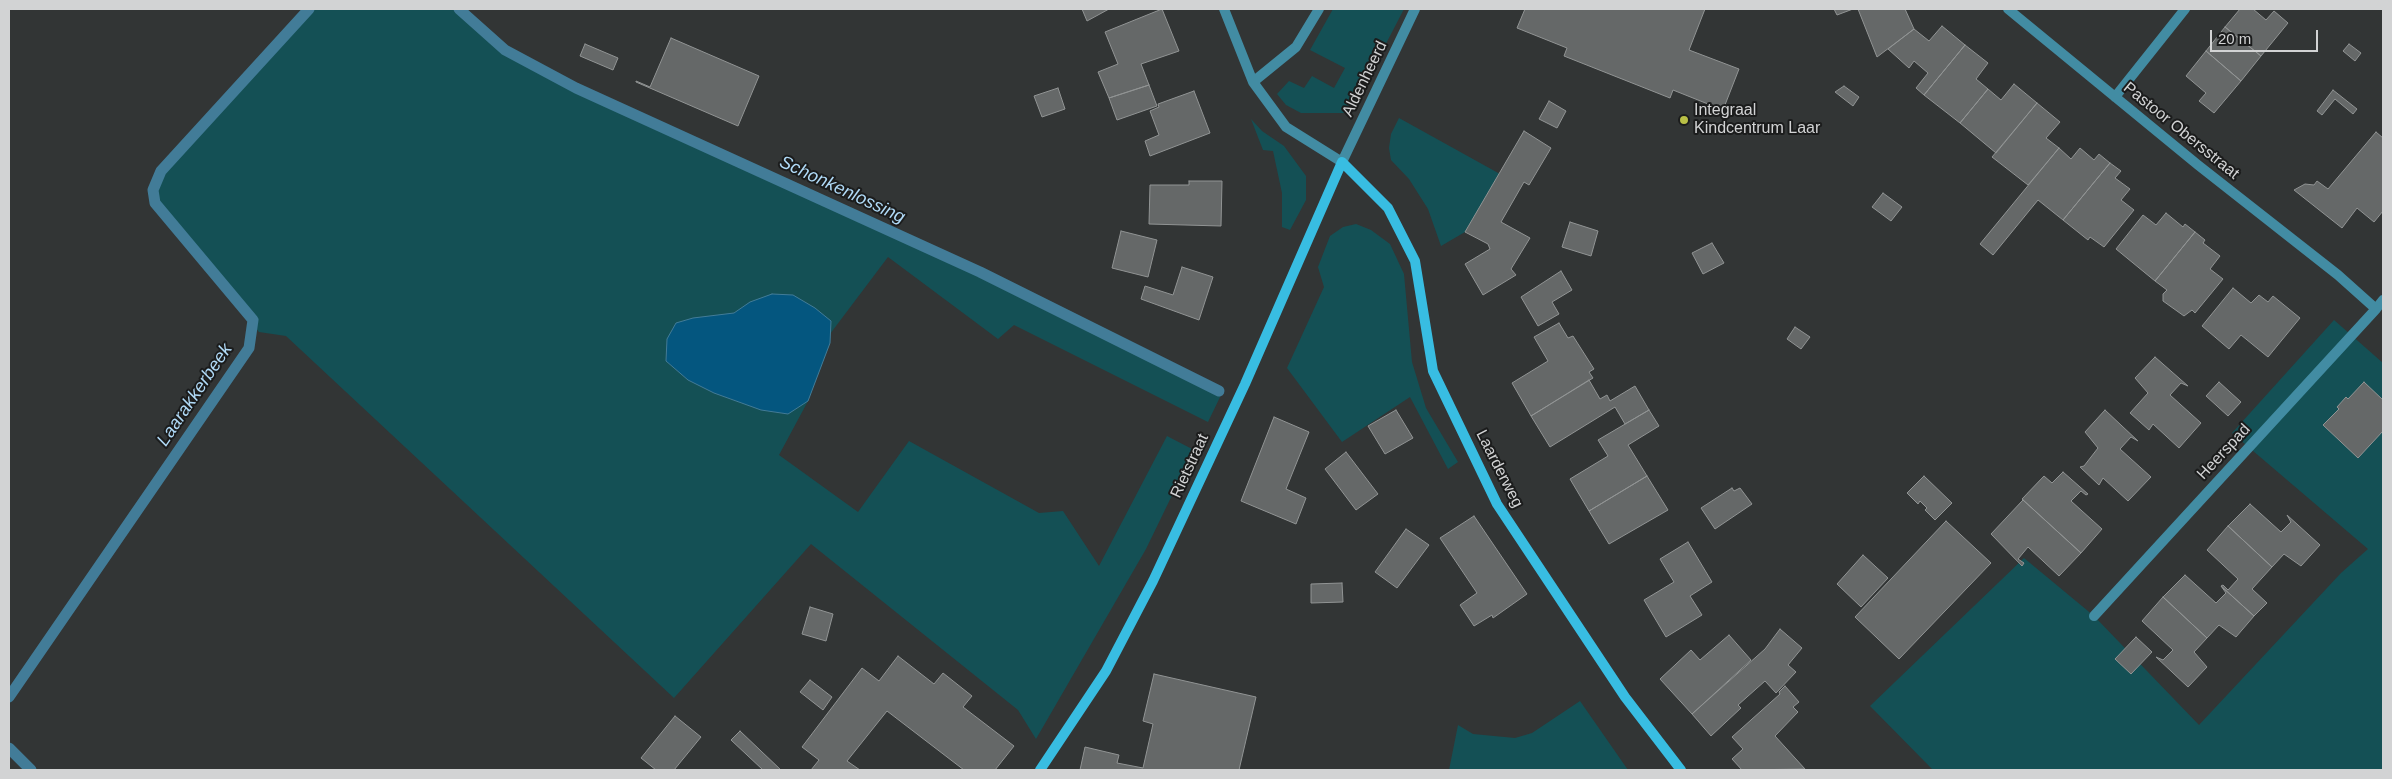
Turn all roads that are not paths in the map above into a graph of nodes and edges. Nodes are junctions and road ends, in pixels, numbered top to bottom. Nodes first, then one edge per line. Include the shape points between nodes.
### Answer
1 (1224, 9) edge
2 (1319, 9) edge
3 (1415, 9) edge
4 (2008, 9) edge
5 (2185, 9) edge
6 (1253, 82) junction
7 (2115, 97) junction
8 (1342, 162) junction
9 (2383, 300) edge
10 (2376, 309) junction
11 (2094, 616) dead end
12 (1040, 770) edge
13 (1682, 770) edge

1 - 6 street
2 - 6 street via 1296,47
3 - 8 street, Aldenheerd
4 - 7 street, Pastoor Obersstraat
5 - 7 street
6 - 8 street via 1286,127
7 - 10 street, Pastoor Obersstraat
8 - 12 street, Rietstraat via 1154,581 1106,671
8 - 13 street, Laarderweg via 1388,208 1415,261 1433,371 1497,504 1625,697
9 - 10 street, Heerspad
10 - 11 street, Heerspad

